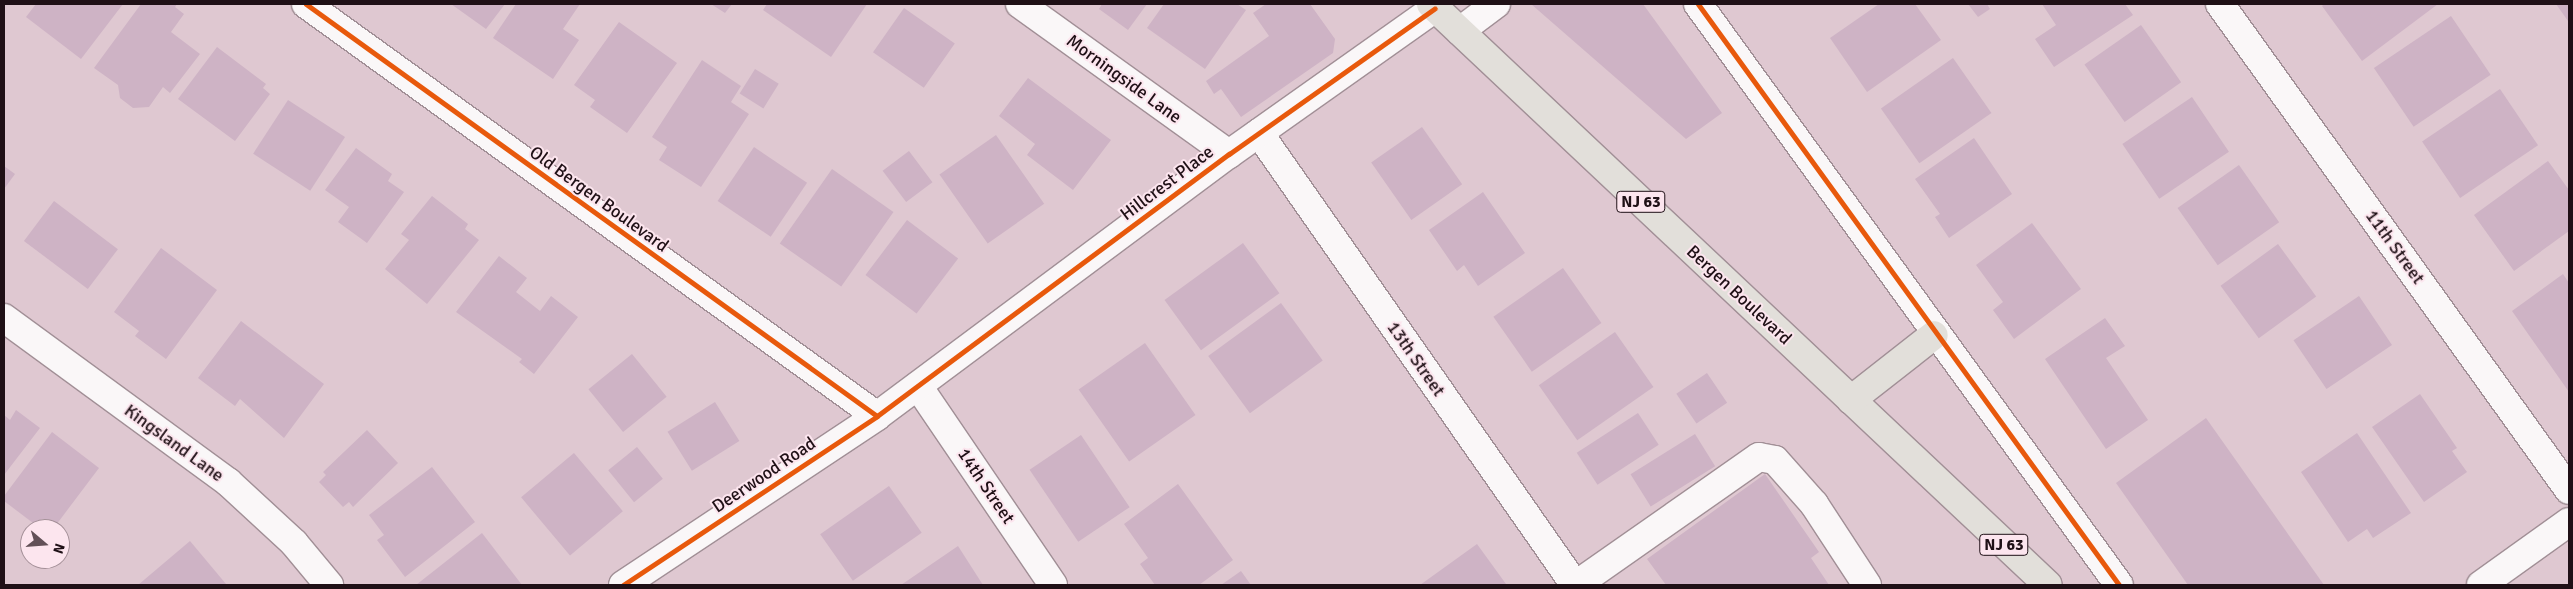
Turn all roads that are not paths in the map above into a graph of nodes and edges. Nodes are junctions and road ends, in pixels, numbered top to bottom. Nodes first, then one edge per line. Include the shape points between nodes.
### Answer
1 (306, 4) edge
2 (1020, 4) edge
3 (1496, 4) edge
4 (1698, 4) edge
5 (2220, 4) edge
6 (1433, 6) edge
7 (1460, 31) junction
8 (1259, 133) junction
9 (1229, 154) junction
10 (4, 318) edge
11 (1934, 335) junction
12 (918, 386) junction
13 (1851, 400) junction
14 (877, 416) junction
15 (2569, 490) edge
16 (2569, 522) edge
17 (329, 585) edge
18 (623, 585) edge
19 (1053, 585) edge
20 (1575, 585) edge
21 (1866, 585) edge
22 (2048, 585) edge
23 (2119, 585) edge
24 (2481, 585) edge

1 - 14 street, Old Bergen Boulevard
2 - 9 street, Morningside Lane
3 - 7 street
4 - 11 street
5 - 15 street, 11th Street
6 - 7 main road, Bergen Boulevard / NJ 63
6 - 8 street, Hillcrest Place
7 - 13 main road, Bergen Boulevard / NJ 63
8 - 9 street, Hillcrest Place
8 - 20 street, 13th Street
9 - 12 street, Hillcrest Place
10 - 17 street, Kingsland Lane via 228,482 294,543
11 - 13 main road
11 - 23 street
12 - 14 street, Deerwood Road
12 - 19 street, 14th Street
13 - 22 main road, Bergen Boulevard / NJ 63
14 - 18 street, Deerwood Road
16 - 24 street
20 - 21 street via 1758,457 1775,460 1814,504

